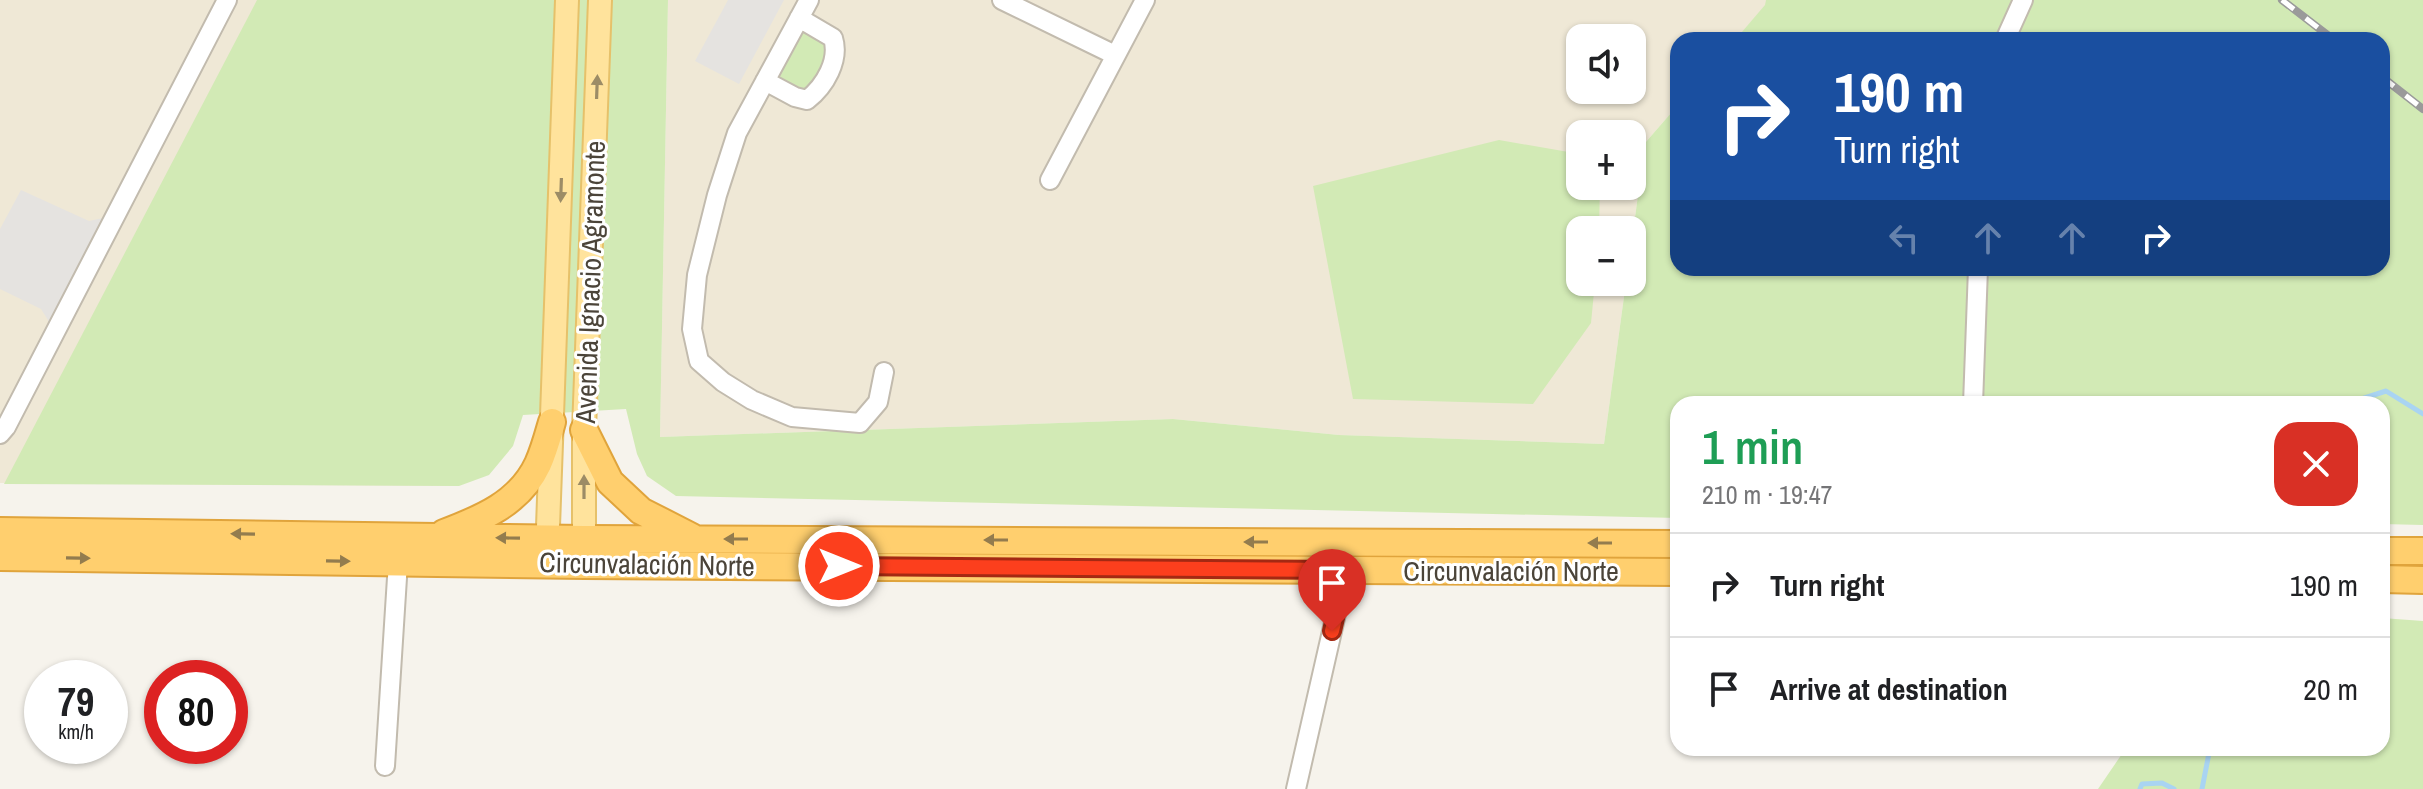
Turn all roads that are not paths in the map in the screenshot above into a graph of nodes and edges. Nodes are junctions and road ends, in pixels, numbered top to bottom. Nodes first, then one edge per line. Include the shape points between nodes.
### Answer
1 (227, 0) edge
2 (567, 0) edge
3 (600, 0) edge
4 (809, 0) edge
5 (1002, 0) edge
6 (1145, 0) edge
7 (2023, 0) edge
8 (799, 18) junction
9 (2009, 32) edge
10 (1115, 55) junction
11 (765, 81) junction
12 (1050, 180) dead end
13 (1978, 276) edge
14 (884, 372) dead end
15 (1973, 396) edge
16 (552, 422) junction
17 (584, 430) junction
18 (0, 434) edge
19 (0, 531) edge
20 (433, 537) junction
21 (695, 539) junction
22 (1670, 544) edge
23 (547, 551) junction
24 (2390, 551) edge
25 (2423, 551) edge
26 (584, 552) junction
27 (0, 557) edge
28 (398, 562) junction
29 (1346, 570) junction
30 (1670, 572) edge
31 (2390, 579) edge
32 (2423, 580) edge
33 (385, 766) dead end
34 (1296, 789) edge

1 - 18 street
2 -> 16 main road, Avenida Ignacio Agramonte
17 -> 3 main road, Avenida Ignacio Agramonte
4 - 8 street
5 - 10 street
6 - 10 street
7 - 9 street
8 - 11 street
8 - 11 street via 833,38 835,60 807,100
10 - 12 street
11 - 14 street via 737,133 697,275 692,329 699,361 752,400 792,417 825,422 860,423 878,402
13 - 15 street
16 - 20 highway via 537,466 507,504
16 - 23 main road, Avenida Ignacio Agramonte
17 - 21 highway via 610,482 641,511
26 -> 17 main road, Avenida Ignacio Agramonte
20 -> 19 highway, Circunvalación Norte
23 -> 20 highway, Circunvalación Norte
22 -> 21 highway, Circunvalación Norte
21 - 26 highway, Circunvalación Norte
23 - 26 highway, Circunvalación Norte
23 - 28 highway, Circunvalación Norte
24 - 25 highway
26 - 29 highway, Circunvalación Norte
27 -> 28 highway, Circunvalación Norte
28 - 33 street
29 - 30 highway, Circunvalación Norte
29 - 34 street
31 - 32 highway

